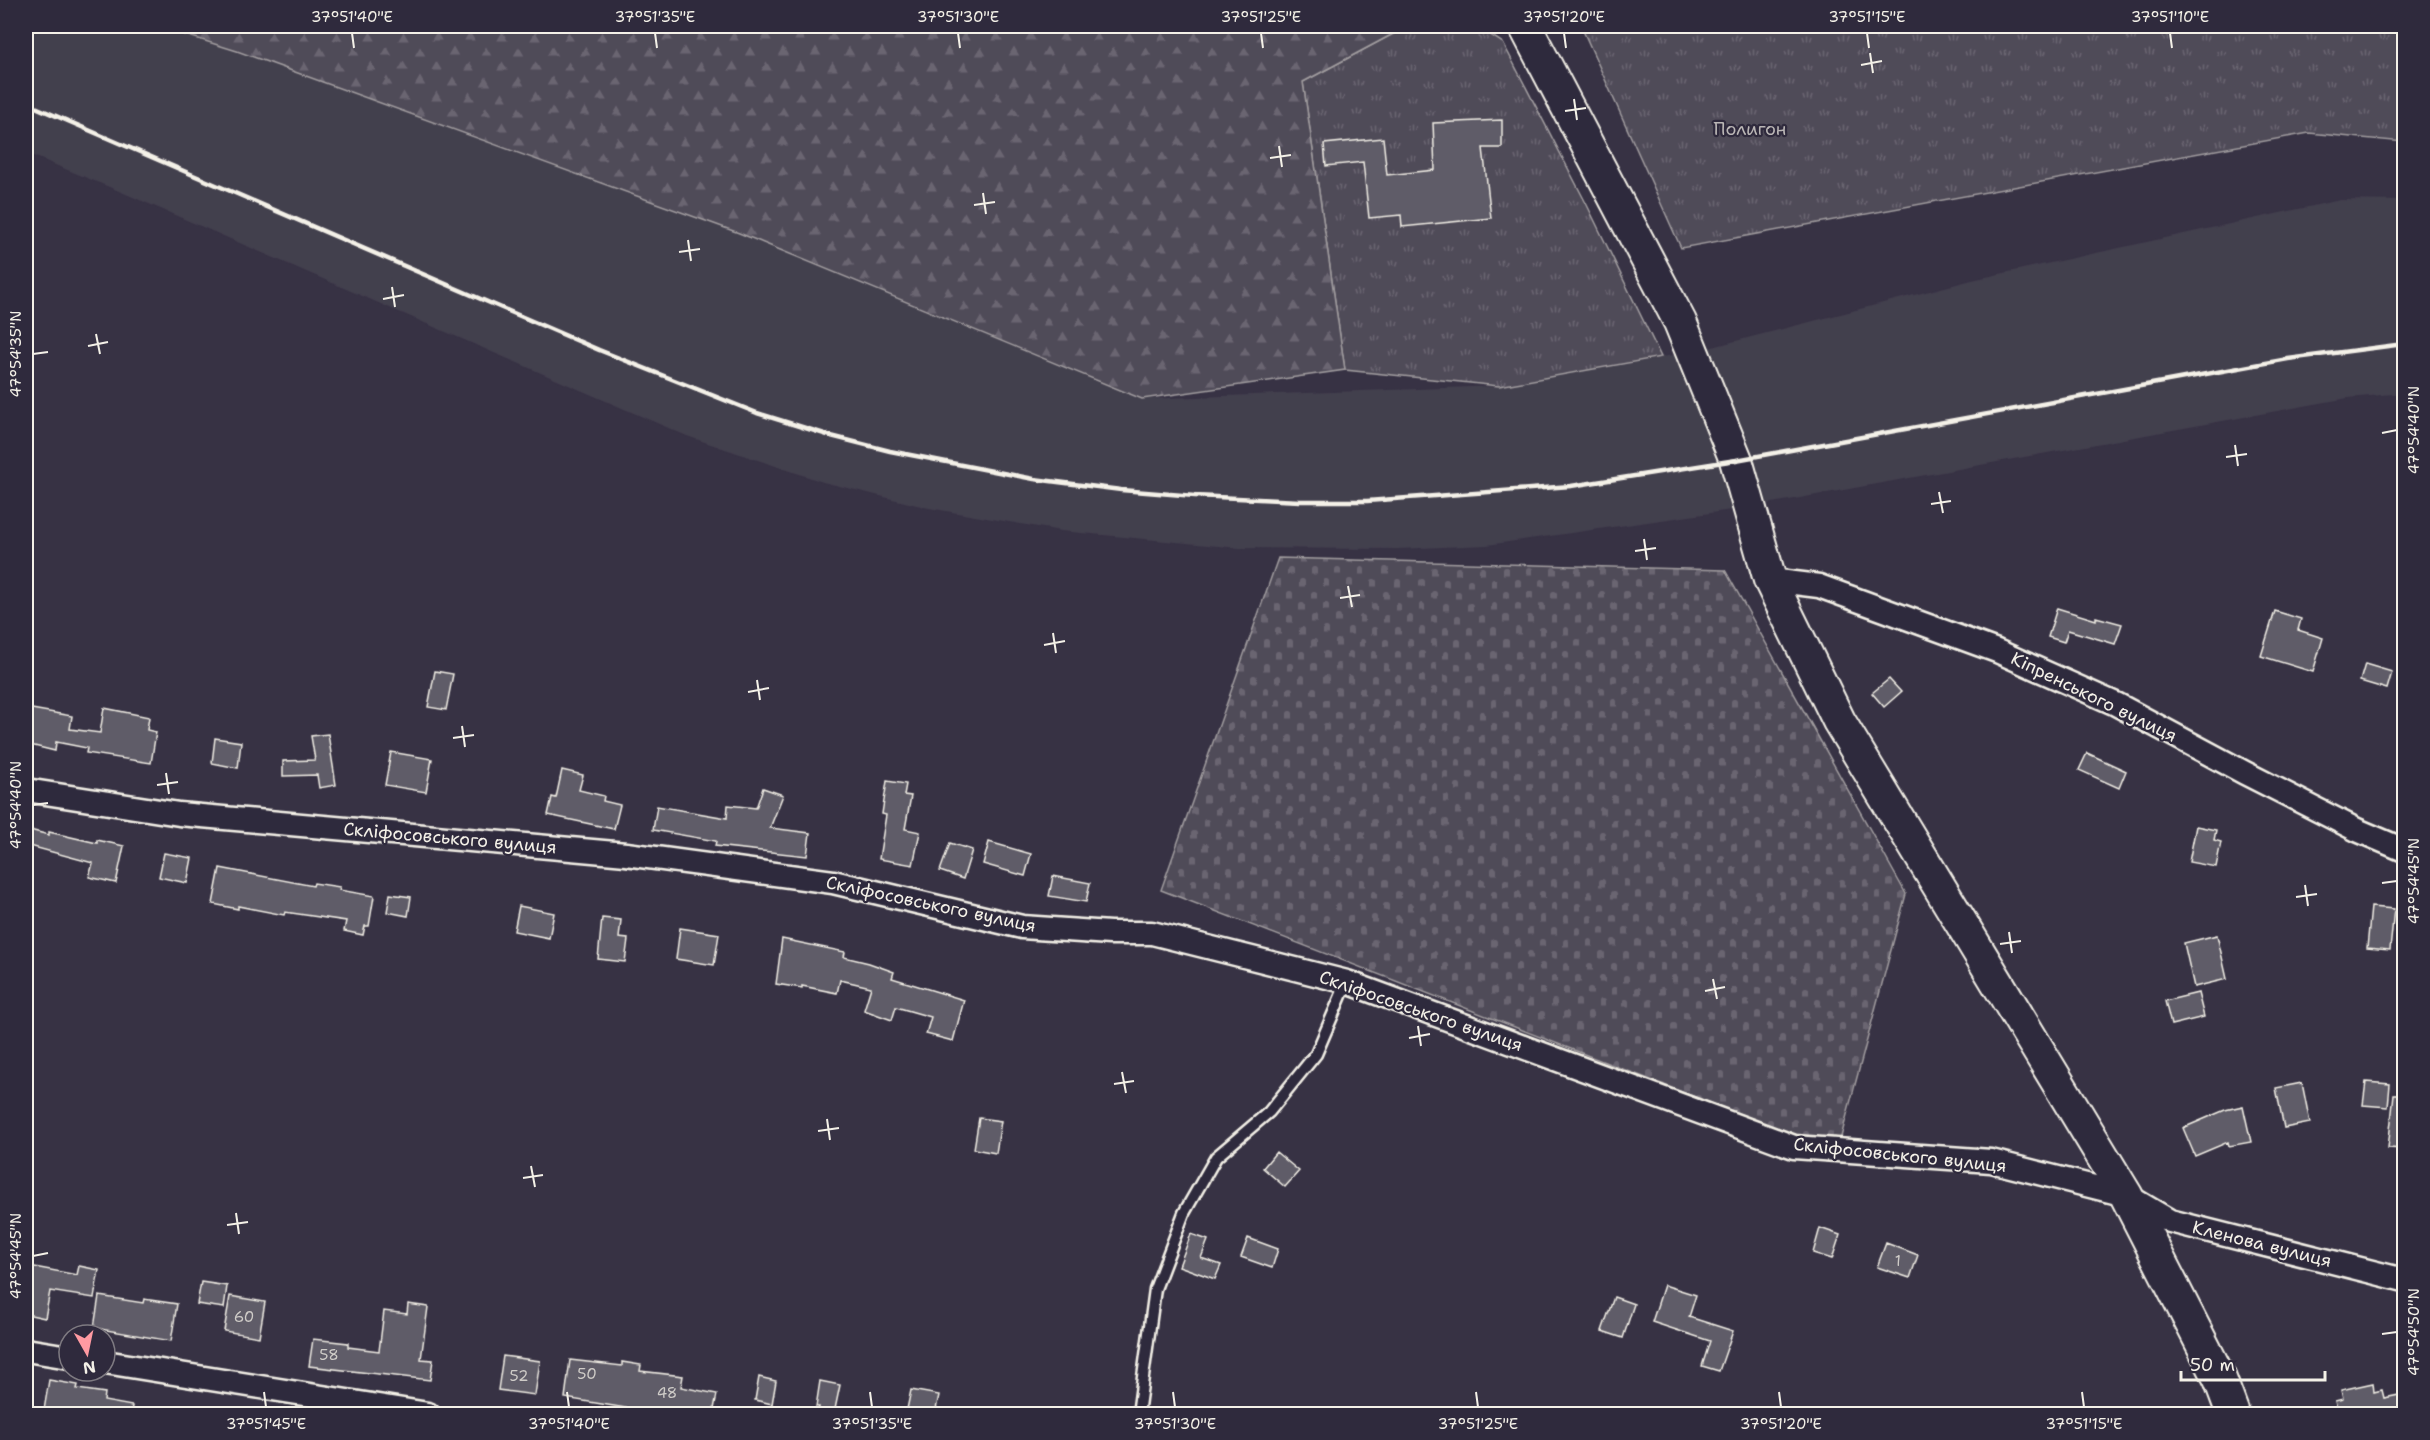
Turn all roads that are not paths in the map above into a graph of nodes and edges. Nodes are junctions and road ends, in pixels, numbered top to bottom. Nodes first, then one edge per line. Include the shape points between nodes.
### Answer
1 (1526, 26) edge
2 (1770, 580) junction
3 (26, 790) edge
4 (2404, 850) edge
5 (1347, 982) junction
6 (2126, 1195) junction
7 (2404, 1280) edge
8 (26, 1350) edge
9 (57, 1355) edge
10 (117, 1364) edge
11 (428, 1414) edge
12 (1138, 1414) edge
13 (2233, 1414) edge

1 - 2 main road via 1680,322 1736,460
2 - 4 street, Кіпренського вулиця via 1819,586 1997,651 2116,704 2347,825
2 - 6 main road via 1839,721
3 - 5 street, Скліфосовського вулиця via 179,814 626,854 833,882 1022,927 1152,933
5 - 6 street, Скліфосовського вулиця via 1794,1147 1991,1161
5 - 12 lane via 1317,1054 1269,1112 1216,1157 1184,1213 1155,1289
6 - 7 street, Кленова вулиця via 2170,1221
6 - 13 main road via 2220,1379
8 - 9 street
10 - 11 street

